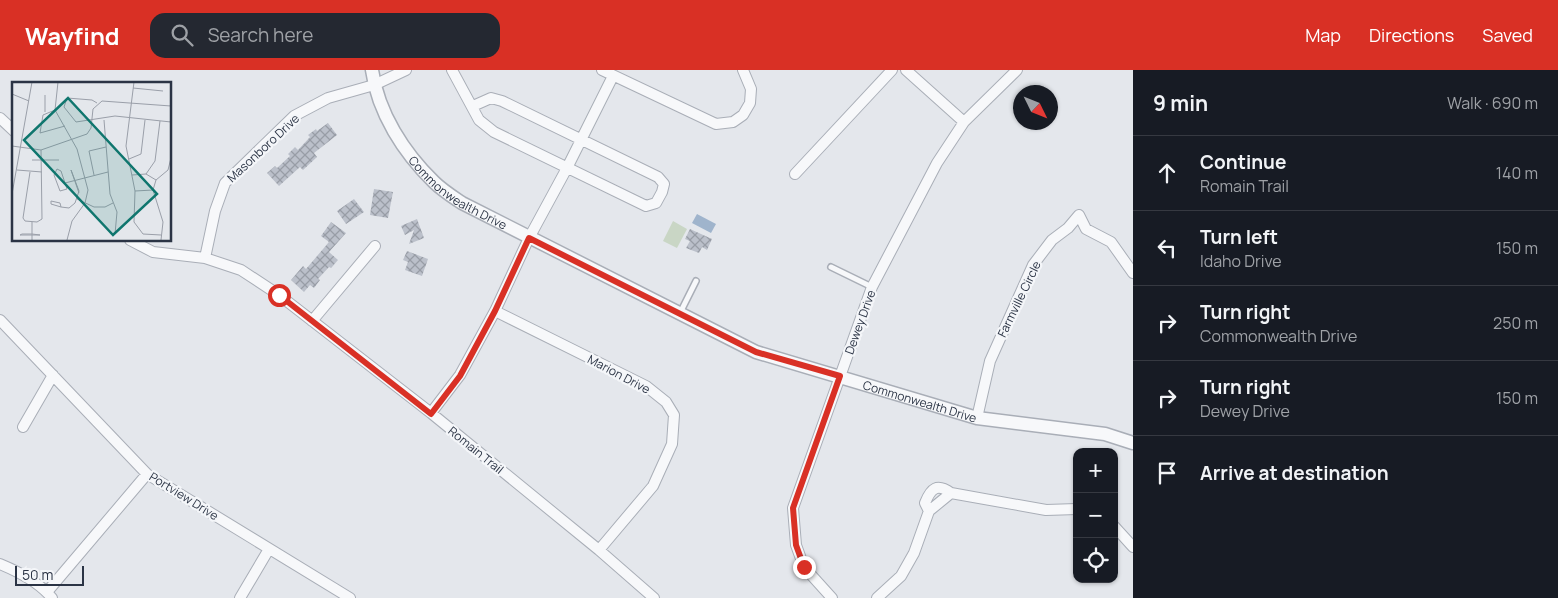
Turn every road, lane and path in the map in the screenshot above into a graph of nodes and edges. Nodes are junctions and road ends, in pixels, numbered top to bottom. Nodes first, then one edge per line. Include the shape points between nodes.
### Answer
1 (372, 70) edge
2 (406, 70) edge
3 (602, 70) edge
4 (743, 70) edge
5 (892, 70) edge
6 (906, 70) edge
7 (1017, 70) edge
8 (454, 71) edge
9 (613, 76) junction
10 (374, 85) junction
11 (473, 106) junction
12 (0, 118) edge
13 (964, 122) junction
14 (12, 129) edge
15 (581, 140) junction
16 (567, 168) junction
17 (795, 174) dead end
18 (529, 238) junction
19 (132, 241) edge
20 (375, 246) dead end
21 (205, 258) junction
22 (831, 267) dead end
23 (1133, 273) edge
24 (696, 280) dead end
25 (872, 288) junction
26 (495, 311) junction
27 (679, 314) junction
28 (0, 320) edge
29 (312, 321) junction
30 (52, 375) junction
31 (840, 376) junction
32 (431, 414) junction
33 (977, 418) junction
34 (23, 427) dead end
35 (1133, 443) edge
36 (147, 474) junction
37 (1073, 509) edge
38 (1118, 530) edge
39 (1133, 546) edge
40 (269, 549) junction
41 (599, 550) junction
42 (0, 564) edge
43 (49, 595) edge
44 (240, 598) edge
45 (350, 598) edge
46 (654, 598) edge
47 (832, 598) edge
48 (876, 598) edge

1 - 10 street, Commonwealth Drive
2 - 10 street, Masonboro Drive
3 - 9 street
4 - 9 street via 751,88 750,103 743,115 733,122 716,124
5 - 17 street
6 - 13 street
7 - 13 street, Dewey Drive
8 - 11 street
9 - 15 street
10 - 18 street, Commonwealth Drive via 390,124 408,154 435,183 462,204
10 - 21 street, Masonboro Drive via 328,98 294,116 224,183
11 - 15 street via 491,98 502,101
11 - 16 street via 479,120 494,132
12 - 14 street
13 - 25 street, Dewey Drive via 937,163
15 - 16 street
15 - 16 street via 658,177 664,184 662,192 656,203 646,206
16 - 18 street
18 - 26 street
18 - 27 street, Commonwealth Drive
19 - 21 street, Romain Trail via 153,252
20 - 29 street
21 - 29 street, Romain Trail via 241,270
22 - 25 lane
23 - 33 street, Farmville Circle via 1111,242 1086,229 1079,215 1052,240 1033,265 990,361
24 - 27 lane
25 - 31 street, Dewey Drive
26 - 32 street via 460,376
26 - 41 street, Marion Drive via 646,386 666,402 674,415 672,444 653,486
27 - 31 street, Commonwealth Drive via 756,352
28 - 30 street, Portview Drive
29 - 32 street, Romain Trail
30 - 34 street
30 - 36 street, Portview Drive
31 - 33 street, Commonwealth Drive
31 - 47 street, Dewey Drive via 793,508 796,545 804,567
32 - 41 street, Romain Trail
33 - 35 street, Commonwealth Drive via 1105,434
36 - 40 street, Portview Drive
36 - 43 street
37 - 48 street via 1046,510 951,493 928,511 914,553 901,576
38 - 39 street
40 - 44 street
40 - 45 street, Portview Drive
41 - 46 street, Romain Trail
42 - 43 street

